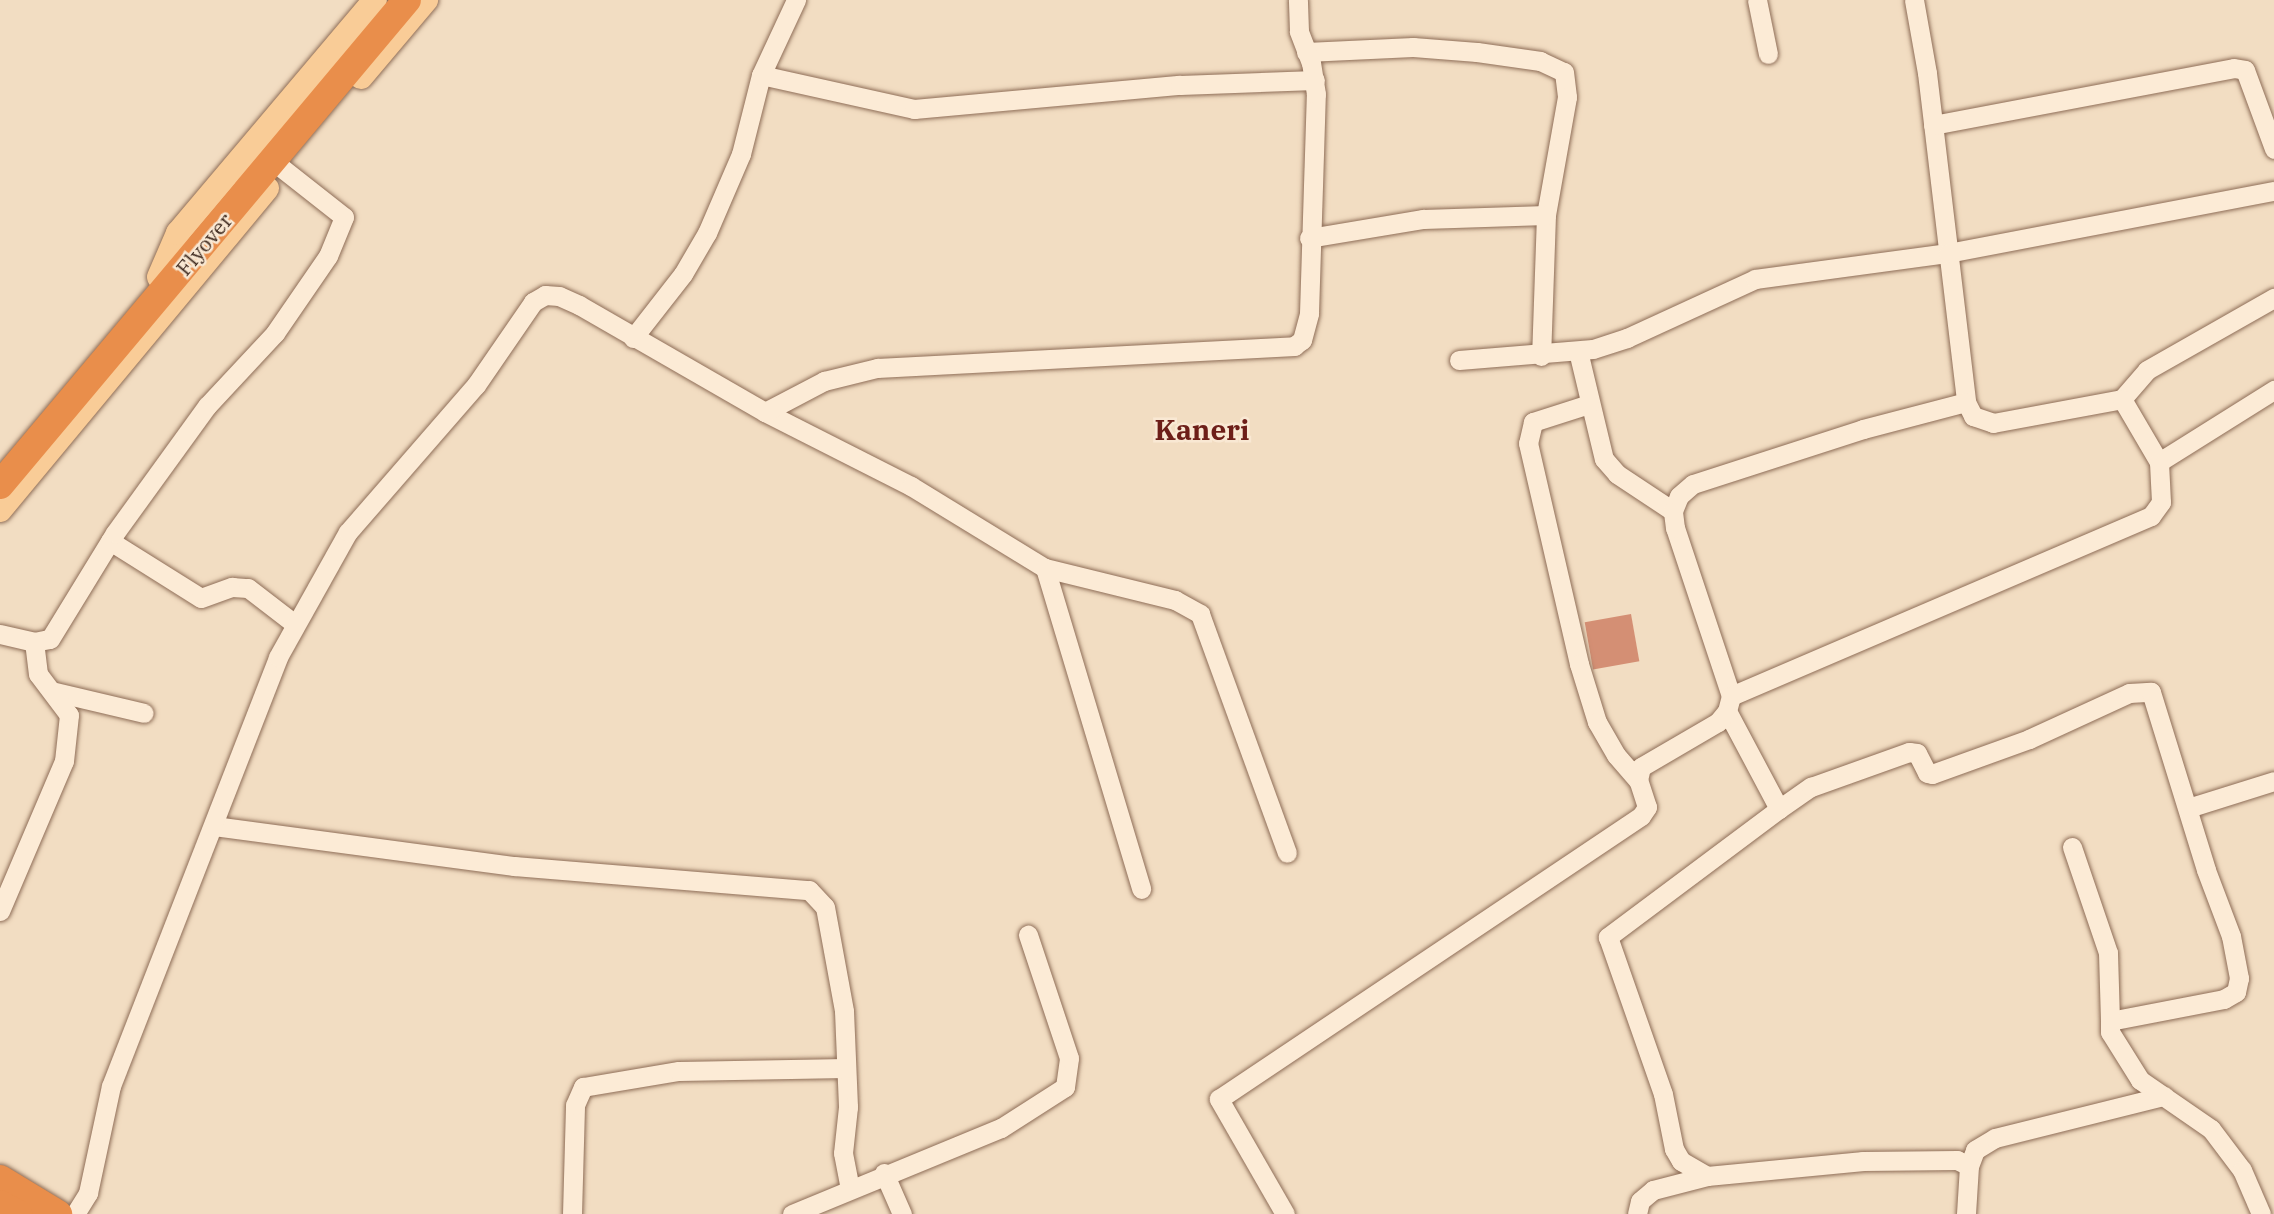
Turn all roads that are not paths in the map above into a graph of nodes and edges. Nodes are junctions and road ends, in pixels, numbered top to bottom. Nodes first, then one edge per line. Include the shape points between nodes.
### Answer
1 (375, 0) edge
2 (393, 0) edge
3 (407, 0) edge
4 (426, 0) edge
5 (796, 0) edge
6 (1298, 0) edge
7 (1757, 0) edge
8 (1914, 0) edge
9 (1306, 52) junction
10 (1768, 54) dead end
11 (761, 75) junction
12 (1315, 80) junction
13 (1933, 125) junction
14 (2274, 149) edge
15 (283, 169) junction
16 (2274, 191) edge
17 (1546, 215) junction
18 (1309, 238) junction
19 (1948, 253) junction
20 (159, 277) junction
21 (2274, 298) edge
22 (633, 338) junction
23 (1578, 351) junction
24 (1541, 356) junction
25 (1459, 360) dead end
26 (2274, 390) edge
27 (2122, 400) junction
28 (1966, 402) junction
29 (1589, 404) junction
30 (765, 412) junction
31 (2159, 462) junction
32 (0, 466) edge
33 (0, 485) edge
34 (0, 510) edge
35 (1673, 512) junction
36 (110, 541) junction
37 (1045, 568) junction
38 (295, 624) junction
39 (0, 634) edge
40 (34, 642) junction
41 (55, 692) junction
42 (1729, 703) junction
43 (144, 713) dead end
44 (1638, 780) junction
45 (2274, 781) edge
46 (2188, 808) junction
47 (1779, 809) junction
48 (214, 826) junction
49 (2072, 847) dead end
50 (1287, 853) dead end
51 (1141, 889) dead end
52 (0, 911) edge
53 (1028, 934) dead end
54 (2109, 1022) junction
55 (846, 1068) junction
56 (2164, 1096) junction
57 (1969, 1166) junction
58 (884, 1172) junction
59 (1707, 1176) junction
60 (0, 1179) edge
61 (850, 1188) junction
62 (0, 1204) edge
63 (18, 1214) edge
64 (58, 1214) edge
65 (75, 1214) edge
66 (572, 1214) edge
67 (792, 1214) edge
68 (902, 1214) edge
69 (1285, 1214) edge
70 (1637, 1214) edge
71 (1966, 1214) edge
72 (2262, 1214) edge

1 - 20 main road via 178,233
2 - 20 highway, Flyover
3 - 33 highway, Flyover
4 - 15 main road
5 - 11 street
6 - 9 street via 1299,31
7 - 10 street
8 - 13 street
9 - 12 street
9 - 17 street via 1413,47 1554,65 1567,81 1567,97
11 - 12 street via 915,109 1180,85
11 - 22 street via 741,154 707,233 683,274
12 - 18 street
13 - 14 street via 2234,68 2245,70
13 - 19 street
15 - 34 main road
15 - 36 street via 344,217 328,256 275,333 207,406
16 - 19 street
17 - 18 street via 1423,219
17 - 24 street
18 - 30 street via 1309,313 1302,340 1294,345 877,368 824,381
19 - 23 street via 1755,279 1627,338
19 - 28 street
20 - 32 highway, Flyover
21 - 27 street via 2147,370
22 - 30 street
22 - 38 street via 559,296 545,295 533,302 468,395 348,532
23 - 24 street
23 - 29 street
24 - 25 street
26 - 31 street
27 - 28 street via 1993,423 1973,416
27 - 31 street
28 - 35 street via 1729,470 1693,484 1679,496
29 - 35 street via 1604,459
29 - 44 street via 1532,422 1528,443 1579,664 1597,722
30 - 37 street via 911,486
31 - 42 street via 2161,502 2151,516
35 - 42 street
36 - 38 street via 201,598 232,587 248,588
36 - 40 street via 50,639
37 - 50 street via 1175,600 1200,614
37 - 51 street
38 - 48 street
39 - 40 street
40 - 41 street via 38,674
41 - 43 street
41 - 52 street via 69,715 64,761
42 - 44 street via 1718,722 1641,767
42 - 47 street
44 - 69 street via 1647,807 1642,816 1219,1099
45 - 46 street
46 - 47 street via 2156,701 2146,689 1932,774 1924,770 1917,753 1909,752 1819,783
46 - 54 street via 2231,936 2239,978 2235,992 2224,999
47 - 59 street via 1608,937 1663,1094 1674,1149 1681,1161
48 - 55 street via 514,866 809,890 820,897 828,918 844,1011
48 - 65 street via 111,1086 88,1193
49 - 54 street via 2108,953
53 - 58 street via 1069,1058 1065,1087 1001,1128
54 - 56 street via 2112,1038 2132,1070
55 - 61 street via 843,1153
55 - 66 street via 679,1071 583,1087 575,1105
56 - 57 street via 1995,1138 1975,1150
56 - 72 street via 2211,1129 2242,1170
57 - 59 street via 1957,1160 1863,1161
57 - 71 street
58 - 61 street
58 - 68 street
59 - 70 street via 1653,1191 1640,1201
60 - 64 highway
61 - 67 street
62 - 63 highway

